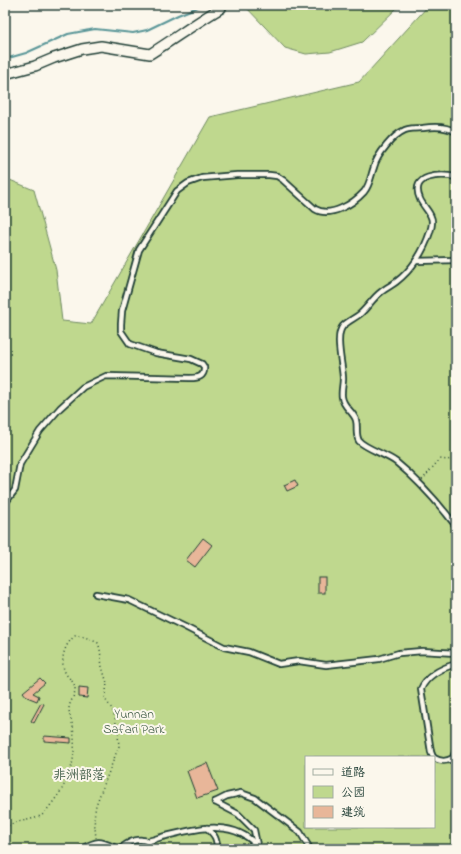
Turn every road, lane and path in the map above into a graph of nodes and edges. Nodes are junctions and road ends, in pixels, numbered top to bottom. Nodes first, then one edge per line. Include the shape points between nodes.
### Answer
1 (221, 5) edge
2 (5, 74) edge
3 (456, 132) edge
4 (456, 177) edge
5 (456, 260) edge
6 (416, 261) junction
7 (456, 456) edge
8 (419, 484) junction
9 (5, 503) edge
10 (456, 526) edge
11 (96, 594) dead end
12 (456, 653) edge
13 (456, 664) edge
14 (456, 750) edge
15 (433, 756) edge
16 (435, 759) edge
17 (5, 828) edge
18 (207, 828) junction
19 (147, 841) junction
20 (97, 842) junction
21 (5, 843) edge
22 (259, 847) edge
23 (6, 849) edge
24 (81, 849) edge
25 (119, 849) edge
26 (151, 849) edge
27 (217, 849) edge
28 (310, 849) edge

1 - 2 street via 222,8 150,54 101,46 82,49
3 - 9 lane via 433,127 405,130 398,134 379,155 364,192 336,210 319,212 277,176 237,175 202,178 182,186 140,250 122,312 121,324 130,344 156,353 191,359 204,367 203,374 190,378 106,376 83,387 40,430 20,464 15,490
4 - 6 lane via 430,176 419,186 420,200 432,218 430,231
5 - 6 lane
6 - 8 lane via 360,314 343,326 339,331 339,338 342,397 356,421 360,442 394,460
7 - 8 path via 448,460 440,459
8 - 10 lane
11 - 12 lane via 129,600 224,647 249,652 279,664 299,661 326,665 379,659 422,650
13 - 15 lane via 441,669 429,678 421,689
14 - 16 lane via 453,758 441,762
17 - 20 path via 12,823 42,815 62,790 68,776 75,754 73,724 69,712 75,696 75,684 65,672 63,655 70,640 75,636 85,637 98,643 100,649 107,683 105,699 112,709 119,740 96,805 94,818
18 - 19 lane
18 - 22 lane via 235,831
18 - 27 lane via 217,839
19 - 25 lane via 135,840
19 - 26 lane
20 - 24 lane
20 - 25 lane via 101,841
21 - 23 path
22 - 28 lane via 254,830 238,814 215,802 241,793 255,798 300,832

